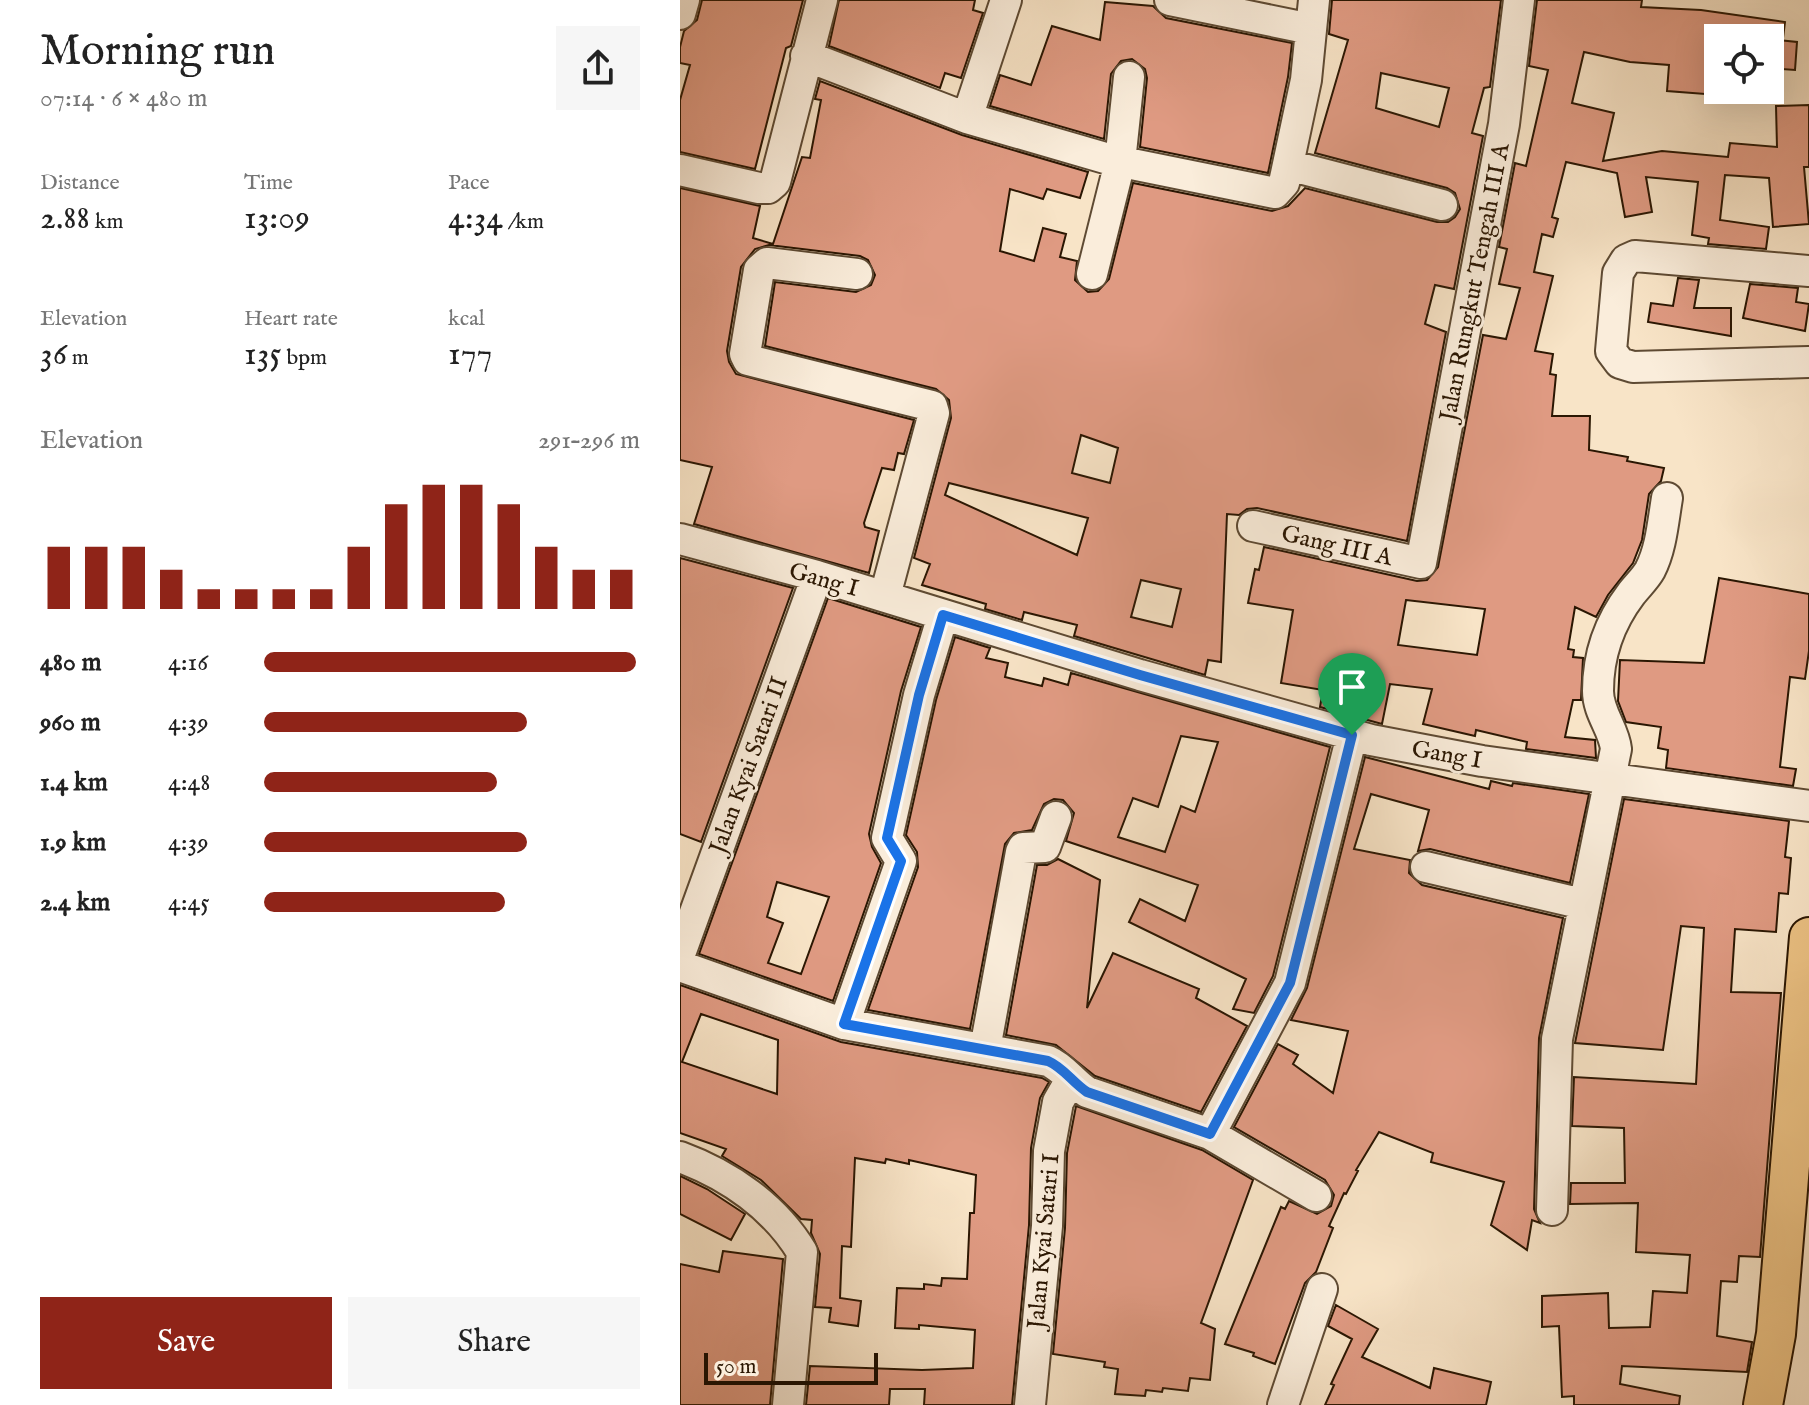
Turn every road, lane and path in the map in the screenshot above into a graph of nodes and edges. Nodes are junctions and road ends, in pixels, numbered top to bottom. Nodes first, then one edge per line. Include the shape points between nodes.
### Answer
1 (684, 0) edge
2 (822, 0) edge
3 (1006, 0) edge
4 (1170, 0) edge
5 (1519, 0) edge
6 (680, 14) edge
7 (1312, 15) edge
8 (806, 56) junction
9 (1129, 77) dead end
10 (967, 118) junction
11 (1120, 162) junction
12 (1288, 165) junction
13 (680, 170) edge
14 (1442, 205) dead end
15 (1809, 271) edge
16 (857, 274) dead end
17 (1092, 274) dead end
18 (1809, 362) edge
19 (1667, 498) dead end
20 (1253, 526) dead end
21 (680, 539) edge
22 (1421, 563) joint
23 (817, 576) junction
24 (885, 596) junction
25 (943, 615) junction
26 (1352, 735) junction
27 (1612, 778) junction
28 (1809, 806) edge
29 (1056, 817) dead end
30 (1426, 867) dead end
31 (1583, 904) junction
32 (1809, 937) edge
33 (680, 954) edge
34 (680, 966) edge
35 (1807, 996) edge
36 (844, 1024) junction
37 (985, 1049) junction
38 (1070, 1081) junction
39 (1210, 1134) junction
40 (680, 1157) edge
41 (1316, 1196) dead end
42 (1552, 1210) dead end
43 (1322, 1289) dead end
44 (788, 1405) edge
45 (1030, 1405) edge
46 (1283, 1405) edge
47 (1763, 1405) edge

1 - 6 street
2 - 8 street
3 - 10 street
4 - 7 street
5 - 22 street, Jalan Rungkut Tengah III A via 1504,124
7 - 12 street via 1306,80
8 - 10 street
8 - 13 street via 775,182 768,188
9 - 11 street
10 - 11 street
11 - 12 street via 1275,193
11 - 17 street
12 - 14 street
15 - 18 street via 1635,256 1618,273 1611,351 1620,363 1633,367
16 - 24 street via 767,263 759,270 745,354 748,360 932,406
19 - 27 street via 1649,572 1605,638 1598,694 1615,741
20 - 22 street, Gang III A
21 - 23 street, Gang I
23 - 24 street, Gang I
23 - 33 street, Jalan Kyai Satari II
24 - 25 street, Gang I
25 - 26 street, Gang I
25 - 36 street via 887,838 901,861
26 - 27 street, Gang I via 1482,761
26 - 39 street via 1290,983
27 - 28 street, Gang I
27 - 31 street
29 - 37 street via 1045,847 1021,852
30 - 31 street
31 - 42 street via 1557,1039
32 - 35 main road
34 - 36 street
35 - 47 main road via 1776,1334
36 - 37 street
37 - 38 street via 1048,1061 1060,1066
38 - 39 street via 1087,1092
38 - 45 street, Jalan Kyai Satari I via 1058,1102 1049,1151
39 - 41 street
40 - 44 street via 719,1172 769,1211 802,1252
43 - 46 street

